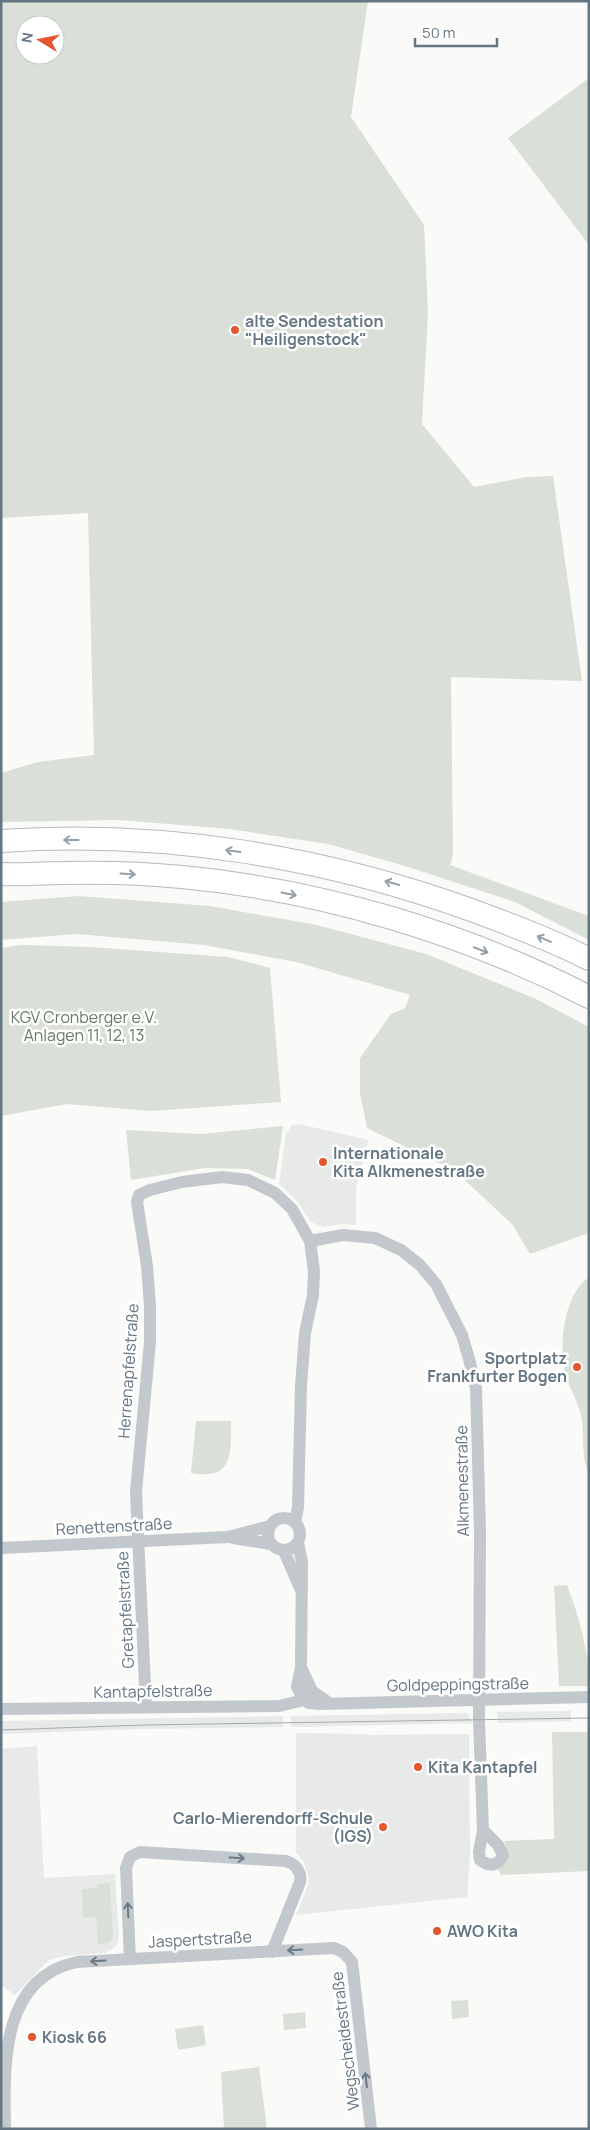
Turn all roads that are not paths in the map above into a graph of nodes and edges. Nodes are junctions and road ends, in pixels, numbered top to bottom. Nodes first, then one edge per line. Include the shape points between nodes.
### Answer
1 (1, 841) edge
2 (4, 875) edge
3 (589, 960) edge
4 (589, 997) edge
5 (310, 1241) junction
6 (298, 1480) junction
7 (282, 1518) junction
8 (295, 1522) junction
9 (270, 1526) junction
10 (228, 1537) junction
11 (138, 1541) junction
12 (298, 1543) junction
13 (271, 1544) junction
14 (1, 1548) edge
15 (284, 1551) junction
16 (302, 1594) junction
17 (301, 1667) junction
18 (589, 1698) edge
19 (304, 1700) junction
20 (479, 1701) junction
21 (329, 1703) junction
22 (146, 1707) junction
23 (1, 1709) edge
24 (483, 1830) dead end
25 (272, 1952) junction
26 (343, 1952) joint
27 (130, 1959) junction
28 (5, 2129) edge
29 (371, 2129) edge

3 -> 1 highway via 501,921 438,898 336,869 169,842 110,839
2 -> 4 highway via 115,873 184,877 349,906 486,951
5 - 6 street, Herrenapfelstraße via 313,1295 301,1386
5 - 11 street, Herrenapfelstraße via 292,1209 275,1194 248,1180 222,1177 150,1190 139,1195 138,1213 150,1306 150,1342 136,1492
5 - 20 street, Alkmenestraße via 343,1235 375,1238 401,1250 436,1284 462,1335 476,1388 477,1408 481,1601
6 - 7 street, Herrenapfelstraße
6 - 8 street, Herrenapfelstraße
7 - 8 street
7 - 9 street
8 - 12 street via 300,1530
9 - 10 street, Renettenstraße
9 - 13 street via 268,1539
10 - 11 street, Renettenstraße
10 - 13 street, Renettenstraße
11 - 14 street, Renettenstraße
11 - 22 street, Gretapfelstraße
12 - 15 street
12 - 16 street via 302,1562
13 - 15 street
15 - 16 street
16 - 17 street
17 - 19 street via 297,1687
17 - 21 street via 312,1691
18 - 20 street, Goldpeppingstraße
19 - 21 street, Goldpeppingstraße via 314,1704
19 - 22 street, Kantapfelstraße via 279,1706
20 - 21 street, Goldpeppingstraße
20 - 24 street, Alkmenestraße
22 - 23 street, Kantapfelstraße
26 -> 25 street, Jaspertstraße via 334,1948
25 - 27 street, Jaspertstraße
27 -> 25 street, Jaspertstraße via 126,1868 130,1857 140,1852 291,1862 299,1872 300,1882
29 -> 26 street, Wegscheidestraße via 352,1962
27 -> 28 street, Jaspertstraße via 66,1964 53,1970 28,1991 9,2036

